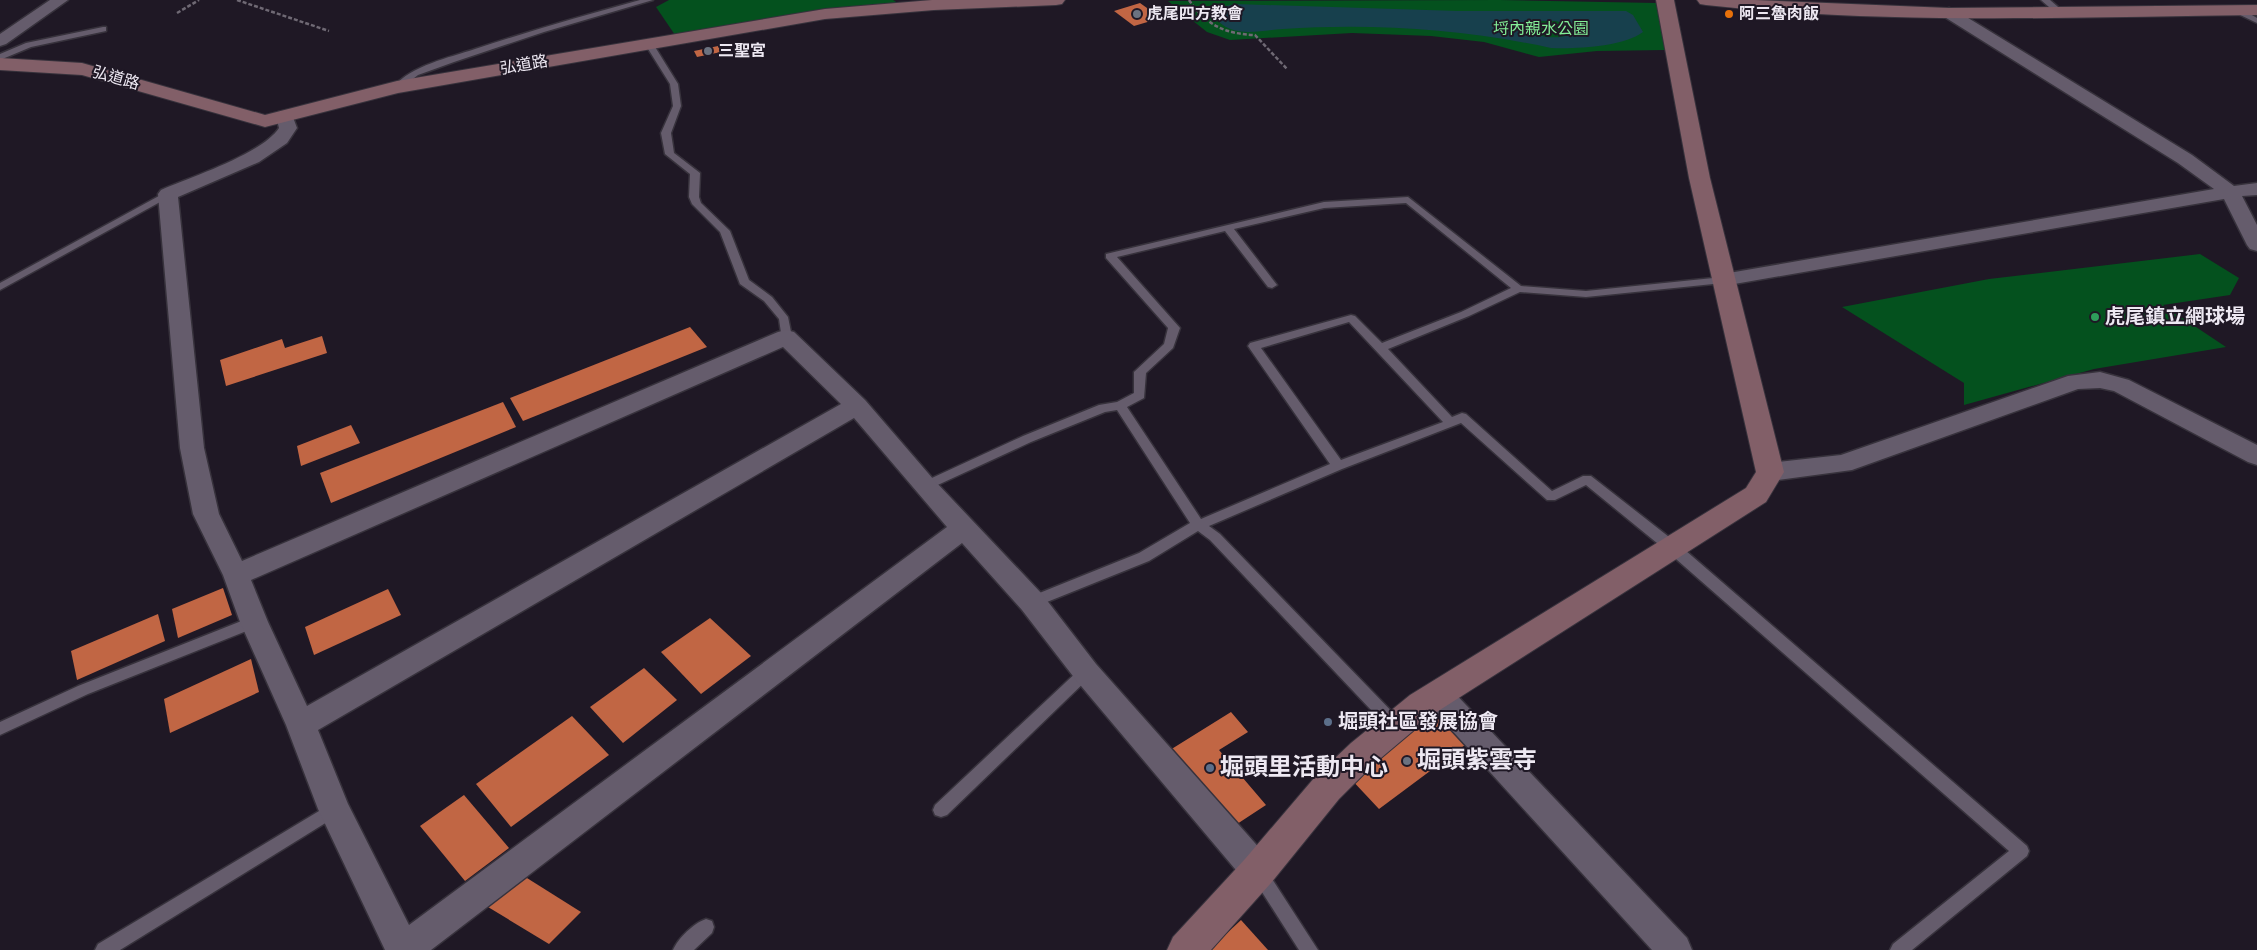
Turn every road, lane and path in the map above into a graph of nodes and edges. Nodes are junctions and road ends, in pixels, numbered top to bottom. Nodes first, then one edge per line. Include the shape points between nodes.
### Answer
1 (60, 0) edge
2 (199, 0) edge
3 (237, 0) edge
4 (649, 0) edge
5 (1056, 0) edge
6 (1189, 0) edge
7 (1665, 0) edge
8 (1706, 0) edge
9 (2045, 0) edge
10 (1809, 4) edge
11 (2237, 10) junction
12 (2257, 10) edge
13 (177, 13) dead end
14 (1949, 13) junction
15 (2061, 13) junction
16 (2257, 21) edge
17 (103, 29) dead end
18 (329, 31) dead end
19 (0, 41) edge
20 (649, 44) junction
21 (0, 57) edge
22 (0, 64) edge
23 (1287, 69) dead end
24 (396, 87) junction
25 (285, 116) junction
26 (2257, 189) edge
27 (2230, 192) junction
28 (168, 194) junction
29 (1228, 228) junction
30 (2257, 245) edge
31 (1723, 280) junction
32 (1272, 285) dead end
33 (0, 287) edge
34 (1518, 288) junction
35 (786, 337) junction
36 (1380, 348) junction
37 (857, 406) junction
38 (1120, 406) junction
39 (1451, 423) junction
40 (2257, 456) edge
41 (1338, 466) junction
42 (1770, 472) junction
43 (925, 486) junction
44 (1198, 525) junction
45 (964, 528) junction
46 (1673, 548) junction
47 (236, 576) junction
48 (1032, 602) junction
49 (254, 622) junction
50 (1086, 672) junction
51 (1438, 695) junction
52 (301, 725) junction
53 (1395, 725) junction
54 (0, 729) edge
55 (334, 809) junction
56 (941, 810) dead end
57 (1258, 871) junction
58 (706, 927) dead end
59 (104, 950) edge
60 (403, 950) edge
61 (682, 950) edge
62 (1186, 950) edge
63 (1309, 950) edge
64 (1675, 950) edge
65 (1900, 950) edge

1 - 19 street
2 - 13 path
3 - 18 path
4 - 24 lane via 460,57 415,73
5 - 20 street, 弘道路 via 826,14
6 - 23 path via 1197,14 1224,32 1255,35
7 - 31 street via 1677,74
8 - 10 street via 1772,7
9 - 15 lane
10 - 14 street
11 - 12 street
11 - 15 street
11 - 16 lane
14 - 15 street
14 - 27 street via 2185,160
17 - 21 lane via 29,45
20 - 24 street, 弘道路
20 - 35 lane via 674,84 677,106 666,133 670,154 695,173 694,197 697,204 725,231 744,282 768,299 784,318
22 - 25 street, 弘道路 via 82,69 265,121
24 - 25 street, 弘道路
25 - 28 street via 288,128 281,139 252,158
26 - 27 street
27 - 30 street
27 - 31 street
28 - 33 lane
28 - 47 street via 192,448 206,514
29 - 32 lane
29 - 34 lane via 1324,204 1408,200
29 - 38 lane via 1110,256 1174,328 1169,345 1140,372 1140,395
31 - 34 lane via 1586,294
31 - 42 street
34 - 36 lane
35 - 37 street
35 - 47 street
36 - 39 lane
36 - 41 lane via 1352,318 1254,346
37 - 43 street
37 - 52 street
38 - 43 lane via 1104,408 1027,439
38 - 44 lane
39 - 41 lane
39 - 46 lane via 1462,417 1551,497 1587,479
40 - 42 street via 2121,386 2100,380 2076,381 1843,464
41 - 44 lane
42 - 46 street via 1756,495
43 - 45 street
44 - 48 lane via 1144,557
44 - 53 lane via 1215,537
45 - 48 street
45 - 60 street
46 - 51 street
46 - 65 lane via 2021,851
47 - 49 street
48 - 50 street
49 - 52 street
49 - 54 lane via 84,690
50 - 56 lane
50 - 57 street
51 - 53 street
51 - 64 street
52 - 55 street
53 - 57 street via 1327,788
55 - 59 lane
55 - 60 street
57 - 62 street
57 - 63 lane
58 - 61 lane

